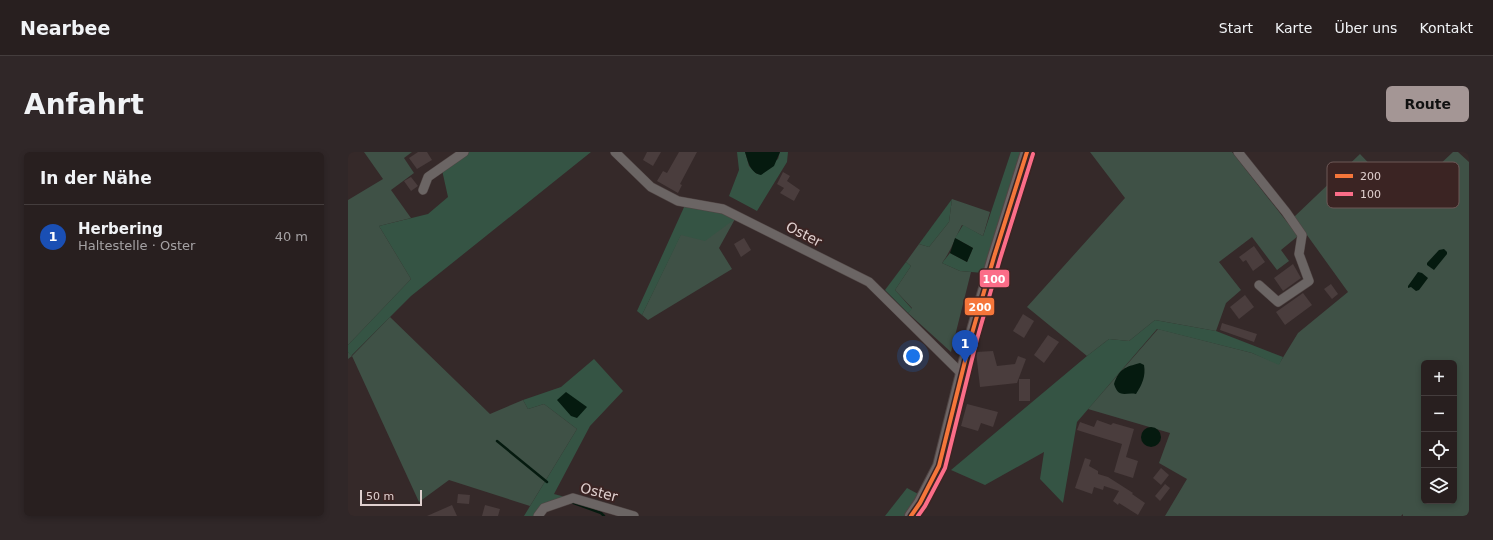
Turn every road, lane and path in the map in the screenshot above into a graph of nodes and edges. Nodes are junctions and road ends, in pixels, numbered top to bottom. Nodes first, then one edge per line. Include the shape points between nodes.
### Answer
1 (464, 152) edge
2 (615, 152) edge
3 (1027, 152) edge
4 (1238, 152) edge
5 (423, 190) dead end
6 (1259, 285) dead end
7 (962, 374) junction
8 (538, 516) edge
9 (634, 516) edge
10 (911, 516) edge

1 - 5 street via 428,177
2 - 7 street, Oster via 651,187 678,201 723,209 869,282
3 - 7 main road via 994,257
4 - 6 street via 1302,235 1299,254 1309,281 1278,302
7 - 10 main road via 938,466
8 - 9 street, Oster via 544,508 573,498

